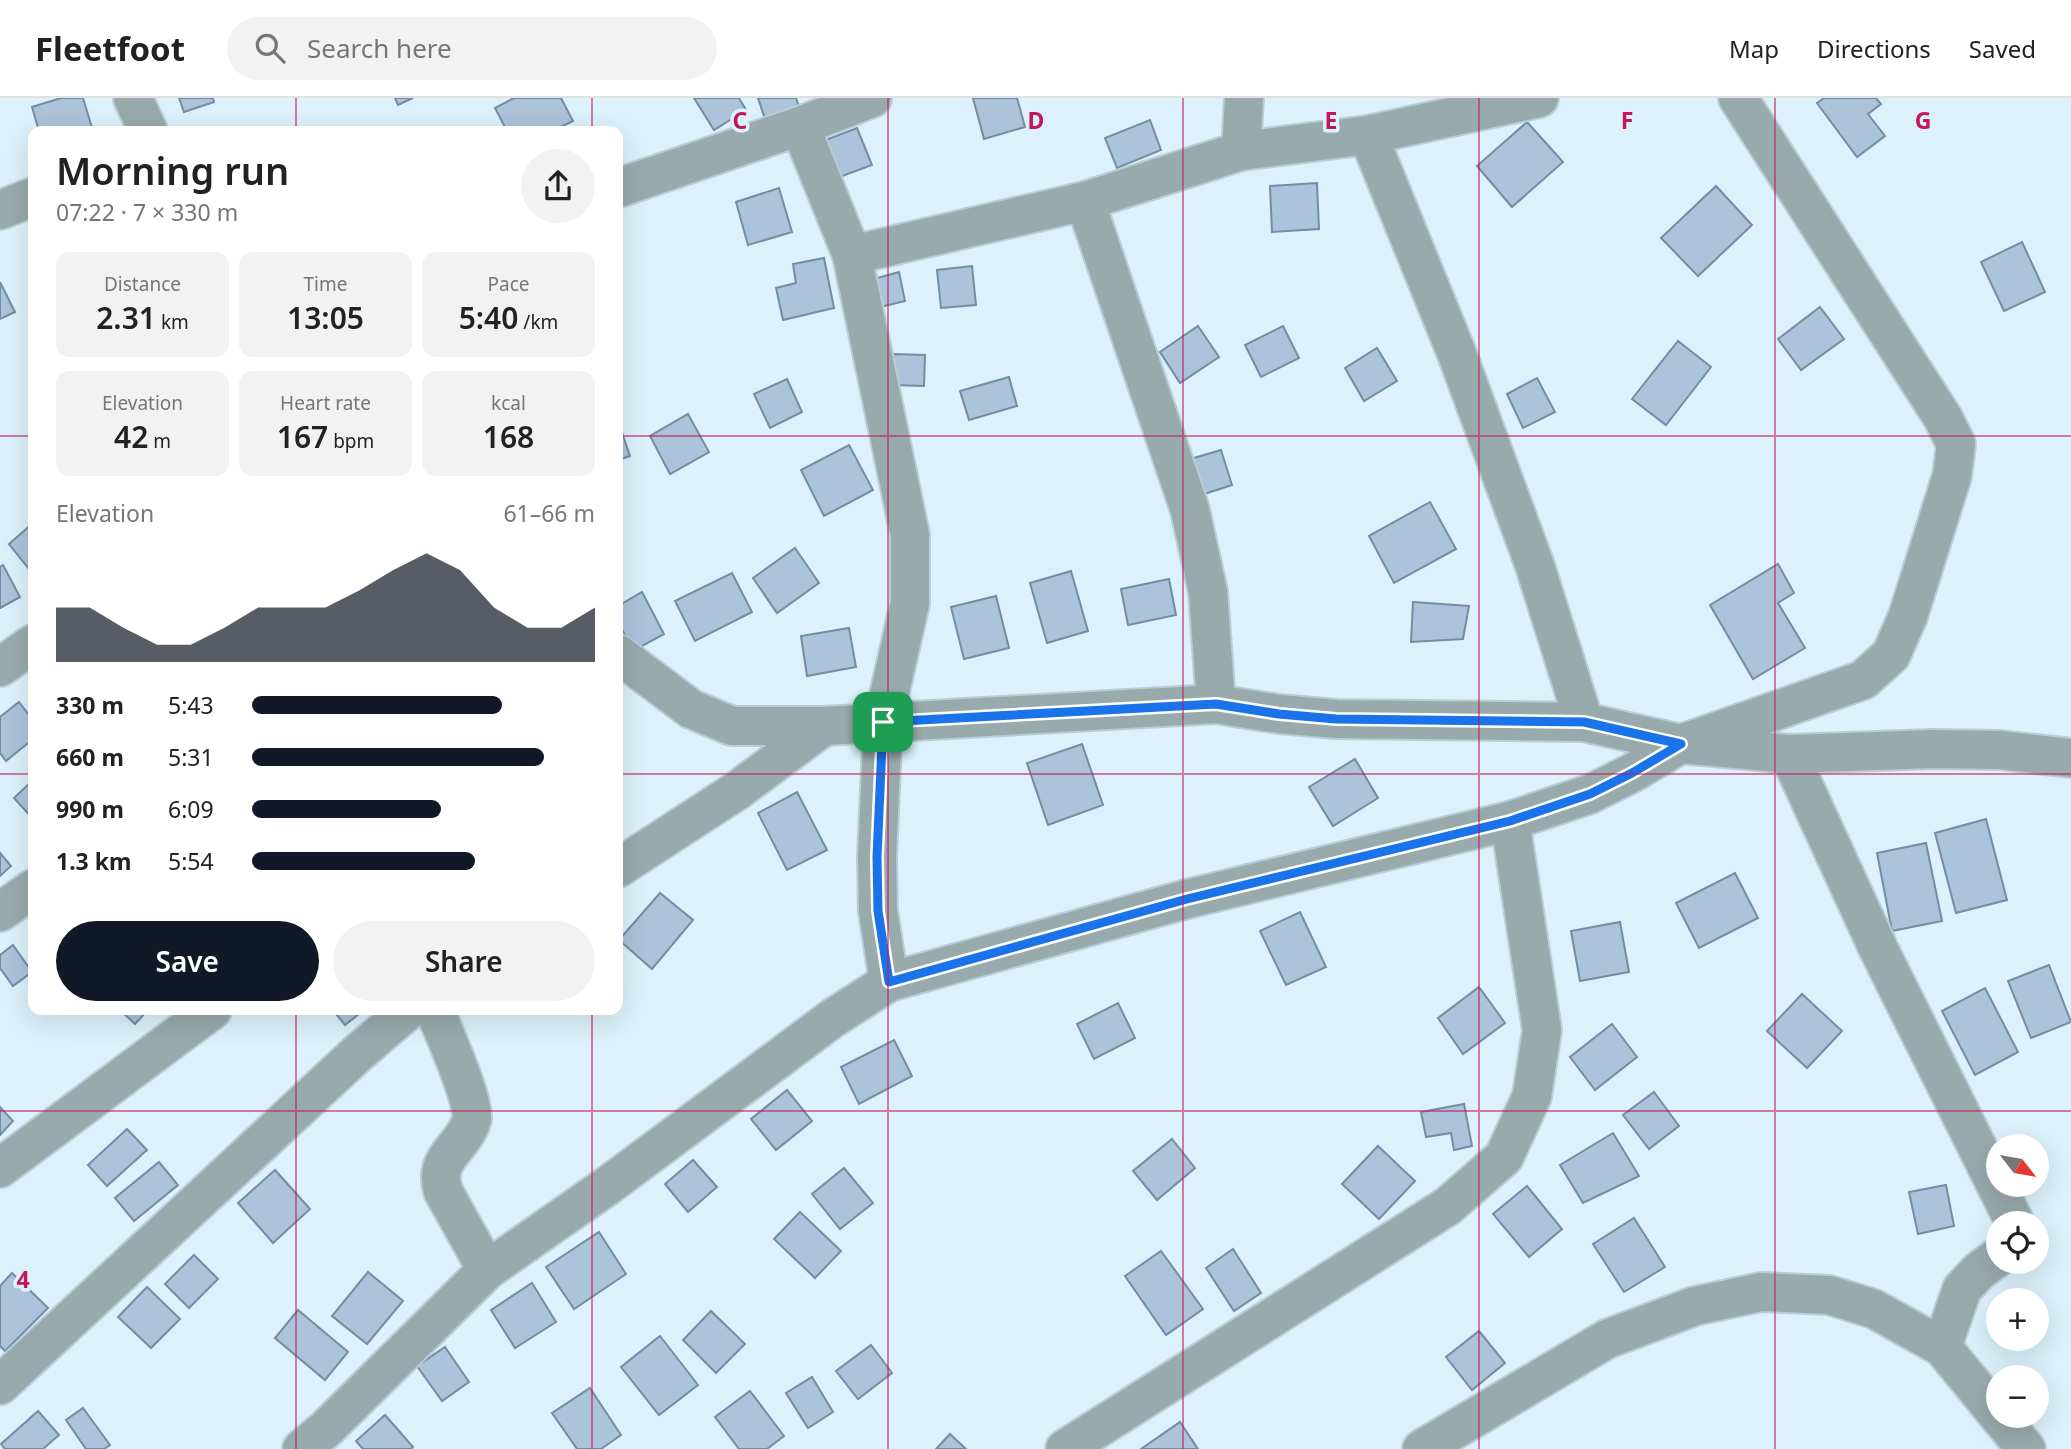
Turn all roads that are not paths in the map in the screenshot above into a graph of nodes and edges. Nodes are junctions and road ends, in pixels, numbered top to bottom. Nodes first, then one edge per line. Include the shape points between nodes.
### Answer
1 (133, 98) edge
2 (872, 98) edge
3 (1244, 98) edge
4 (1539, 98) edge
5 (1738, 98) edge
6 (146, 126) edge
7 (800, 126) junction
8 (1368, 135) junction
9 (1241, 151) junction
10 (623, 186) edge
11 (28, 199) edge
12 (1085, 201) junction
13 (0, 210) edge
14 (852, 255) junction
15 (28, 647) edge
16 (623, 658) edge
17 (0, 667) edge
18 (1216, 704) junction
19 (883, 722) junction
20 (1584, 722) junction
21 (824, 726) junction
22 (1681, 744) junction
23 (1789, 754) junction
24 (2071, 758) edge
25 (1510, 821) junction
26 (623, 865) edge
27 (28, 893) edge
28 (0, 912) edge
29 (889, 982) junction
30 (205, 1015) edge
31 (402, 1015) edge
32 (437, 1015) edge
33 (0, 1168) edge
34 (2009, 1211) edge
35 (1986, 1265) edge
36 (487, 1270) junction
37 (1942, 1347) junction
38 (0, 1385) edge
39 (302, 1449) edge
40 (1065, 1449) edge
41 (1422, 1449) edge
42 (2026, 1449) edge

1 - 6 street
2 - 7 street
3 - 9 street
4 - 8 street
5 - 22 street via 1956,444 1952,476 1908,616 1891,655 1863,680
7 - 10 street
7 - 14 street
8 - 9 street
8 - 20 street via 1457,354 1530,554
9 - 12 street
11 - 13 street
12 - 14 street
12 - 18 street via 1190,510 1208,592
14 - 19 street via 910,535 910,603
15 - 17 street
16 - 21 street via 691,709 732,726
18 - 19 street
18 - 20 street via 1336,719
19 - 21 street
19 - 29 street via 878,911
20 - 22 street
21 - 26 street via 738,790
22 - 23 street
22 - 25 street via 1590,794
23 - 24 street via 1933,748
23 - 34 street via 1878,948
25 - 29 street via 1187,899
25 - 40 street via 1542,1030 1532,1096 1504,1157 1448,1206
27 - 28 street
29 - 36 street
30 - 33 street
31 - 38 street
32 - 36 street via 469,1099 472,1121 442,1164 439,1178
35 - 37 street via 1962,1289
36 - 39 street
37 - 41 street via 1874,1309 1829,1295 1761,1292 1695,1306 1607,1339
37 - 42 street

